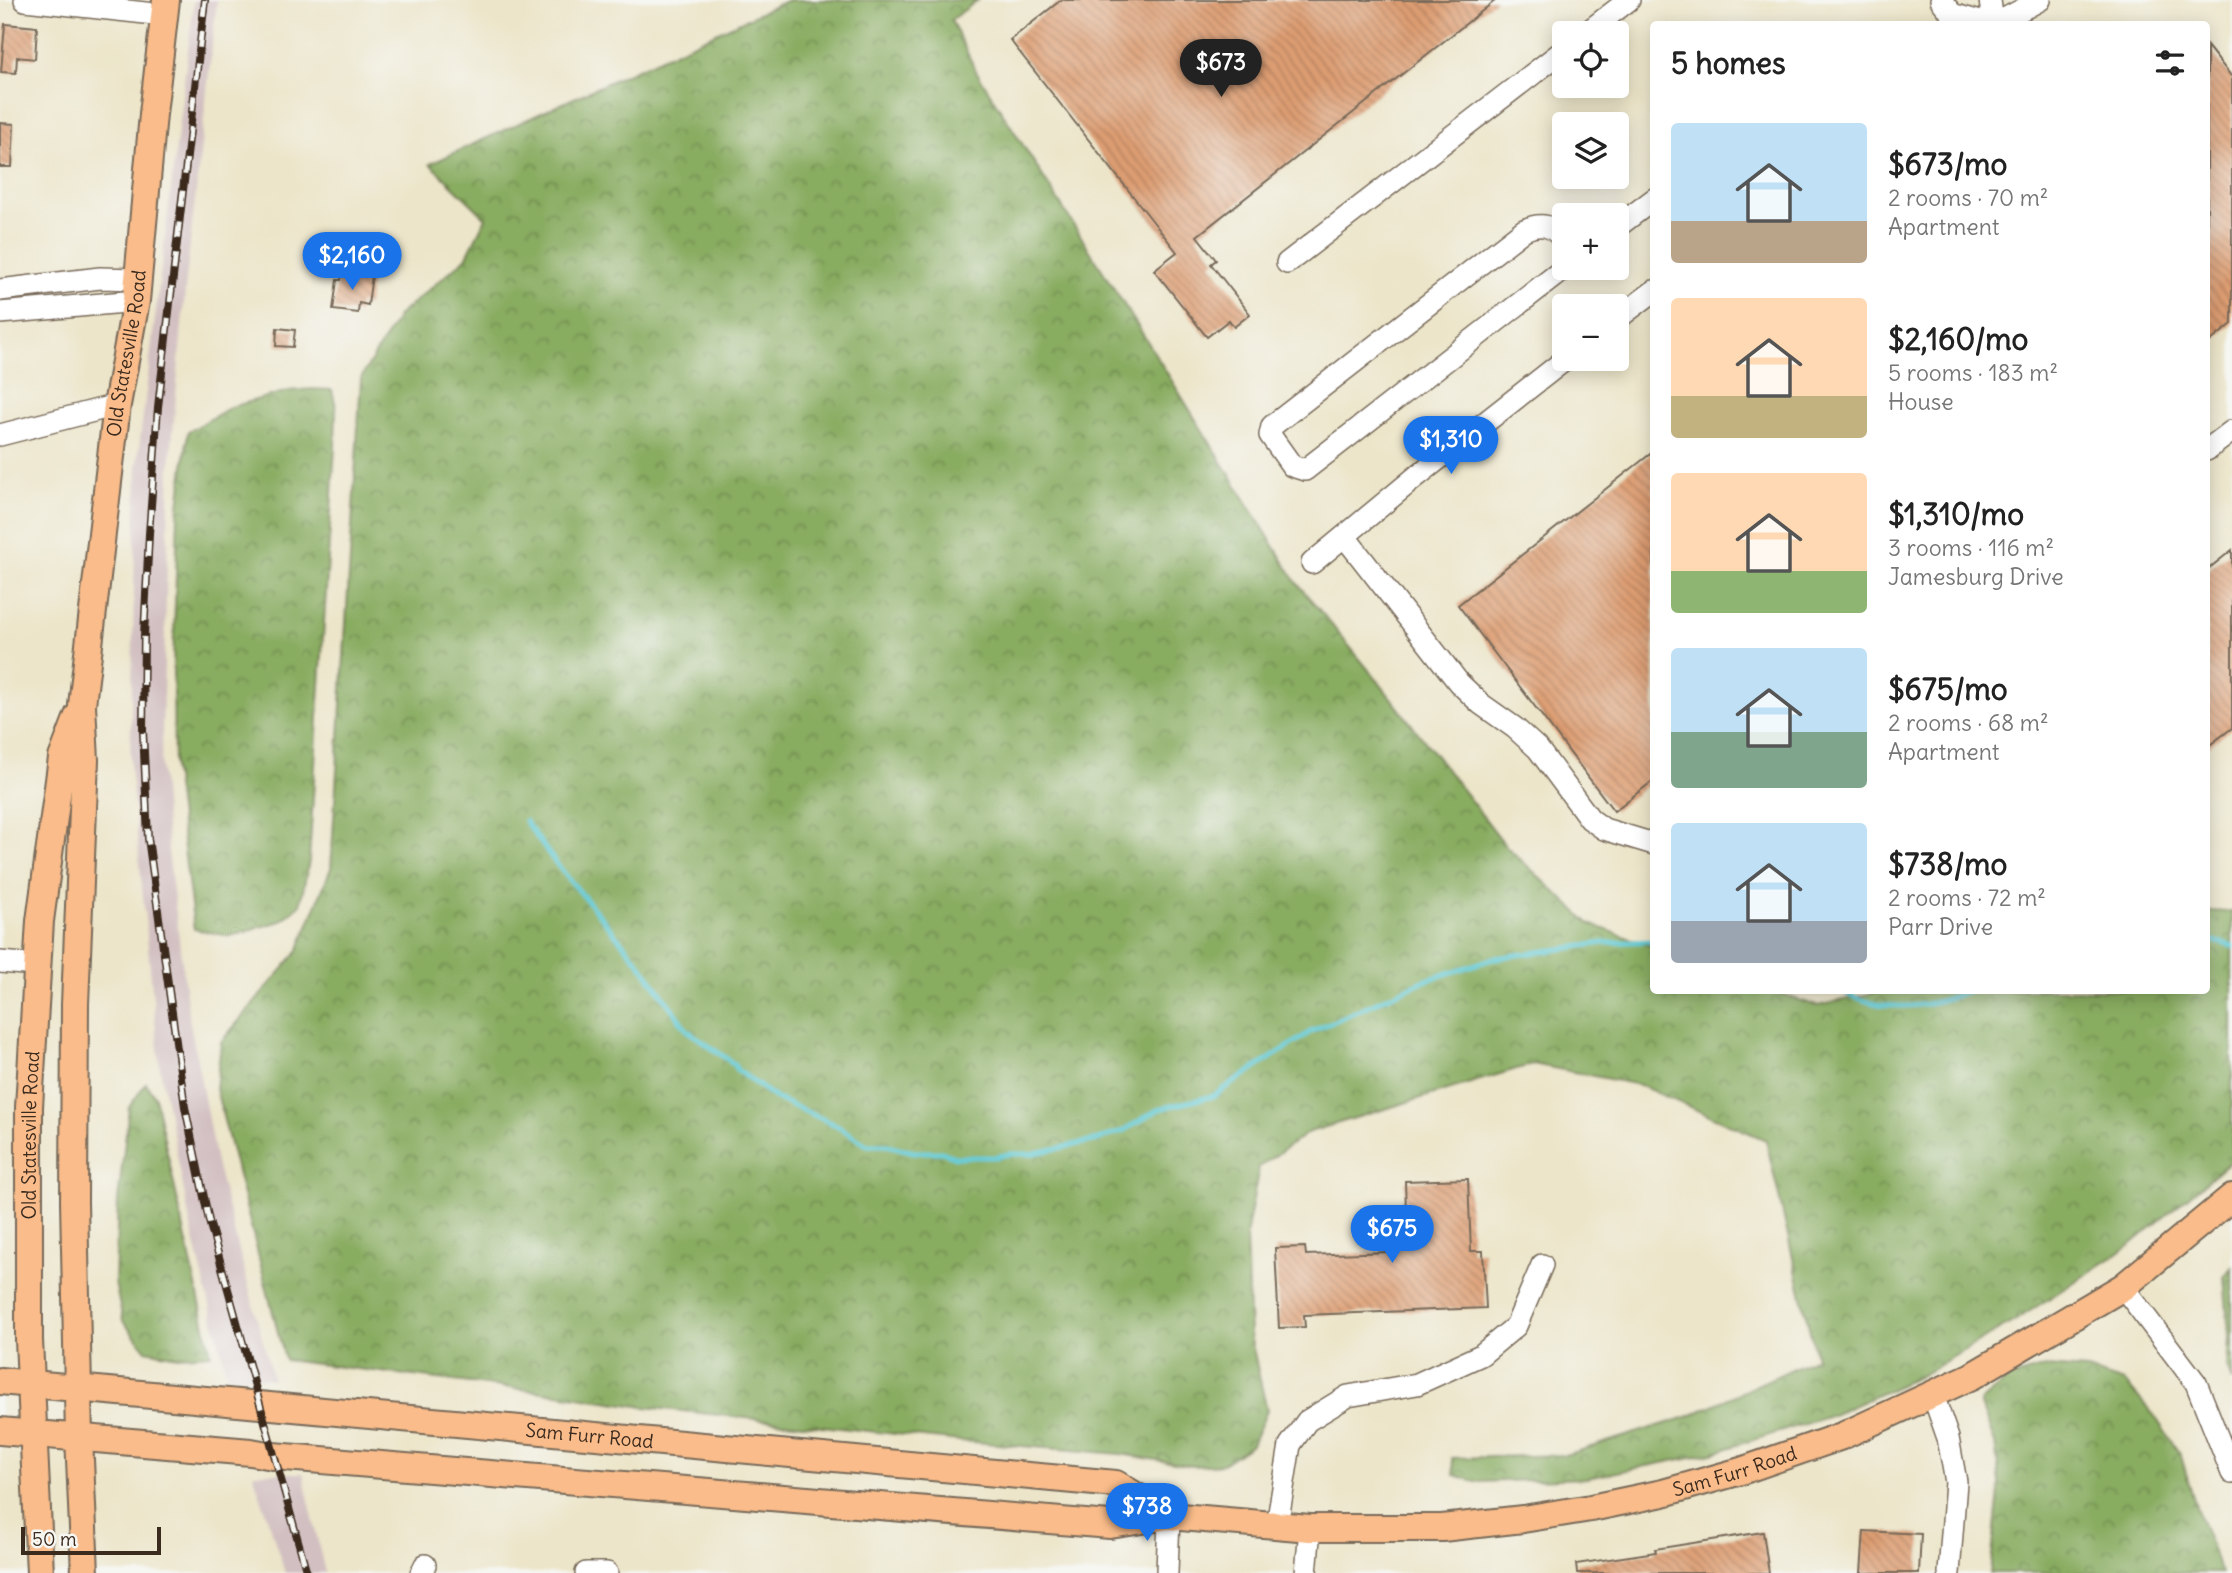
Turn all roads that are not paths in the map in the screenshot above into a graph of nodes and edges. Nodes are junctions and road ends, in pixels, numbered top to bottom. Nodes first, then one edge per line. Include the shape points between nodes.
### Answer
1 (25, 0) edge
2 (1629, 0) edge
3 (1941, 0) edge
4 (1990, 0) edge
5 (2040, 0) edge
6 (165, 8) edge
7 (1602, 21) edge
8 (1980, 21) edge
9 (1992, 21) edge
10 (1998, 21) edge
11 (1552, 59) edge
12 (1650, 202) edge
13 (1629, 218) edge
14 (1552, 228) edge
15 (1287, 263) dead end
16 (1552, 278) edge
17 (0, 290) edge
18 (137, 290) junction
19 (1650, 293) edge
20 (1629, 310) edge
21 (0, 313) edge
22 (1552, 370) edge
23 (117, 405) junction
24 (2232, 430) edge
25 (0, 435) edge
26 (2210, 448) edge
27 (1345, 537) junction
28 (1312, 564) dead end
29 (82, 705) junction
30 (1650, 843) edge
31 (0, 962) edge
32 (36, 965) junction
33 (2232, 1197) edge
34 (1542, 1265) dead end
35 (2123, 1287) junction
36 (0, 1381) edge
37 (31, 1383) junction
38 (78, 1387) junction
39 (1933, 1395) junction
40 (0, 1432) edge
41 (34, 1434) junction
42 (79, 1437) junction
43 (2232, 1473) edge
44 (1169, 1516) junction
45 (1277, 1525) junction
46 (1310, 1528) junction
47 (40, 1573) edge
48 (85, 1573) edge
49 (586, 1573) edge
50 (607, 1573) edge
51 (1167, 1573) edge
52 (1306, 1573) edge
53 (1949, 1573) edge

1 - 6 street
2 - 7 street
3 - 8 street via 1952,14
4 - 9 street
5 - 10 street
6 - 18 main road, Old Statesville Road
11 - 15 street
12 - 13 street
14 - 16 street via 1524,230 1272,426 1270,435 1292,466 1305,470
17 - 18 street via 100,278
18 - 21 street
18 - 23 main road, Old Statesville Road
19 - 20 street
22 - 27 street
23 - 25 street
23 - 29 main road, Old Statesville Road
24 - 26 street
27 - 28 street
27 - 30 street via 1459,683 1538,749 1590,819 1604,829
29 - 32 main road, Old Statesville Road via 62,758
29 - 38 main road, Old Statesville Road via 85,760 74,1030
31 - 32 street
32 - 37 main road, Old Statesville Road via 29,1107
33 - 35 main road, Sam Furr Road
34 - 45 street via 1516,1326 1481,1355 1417,1384 1348,1396 1307,1421 1290,1445
35 - 39 main road, Sam Furr Road
35 - 43 street via 2196,1383
36 - 37 main road, Sam Furr Road
37 - 38 main road, Sam Furr Road
37 - 41 main road, Old Statesville Road
38 - 42 main road, Old Statesville Road
38 - 44 main road, Sam Furr Road via 1116,1484
39 - 46 main road, Sam Furr Road via 1808,1448 1663,1493 1523,1519 1443,1528
39 - 53 street via 1948,1438 1956,1482
40 - 41 main road, Sam Furr Road
41 - 42 main road, Sam Furr Road
41 - 47 main road, Old Statesville Road
42 - 44 main road, Sam Furr Road via 1110,1525
42 - 48 main road, Old Statesville Road
44 - 45 main road, Sam Furr Road
44 - 51 street
45 - 46 main road, Sam Furr Road
46 - 52 street
49 - 50 street

